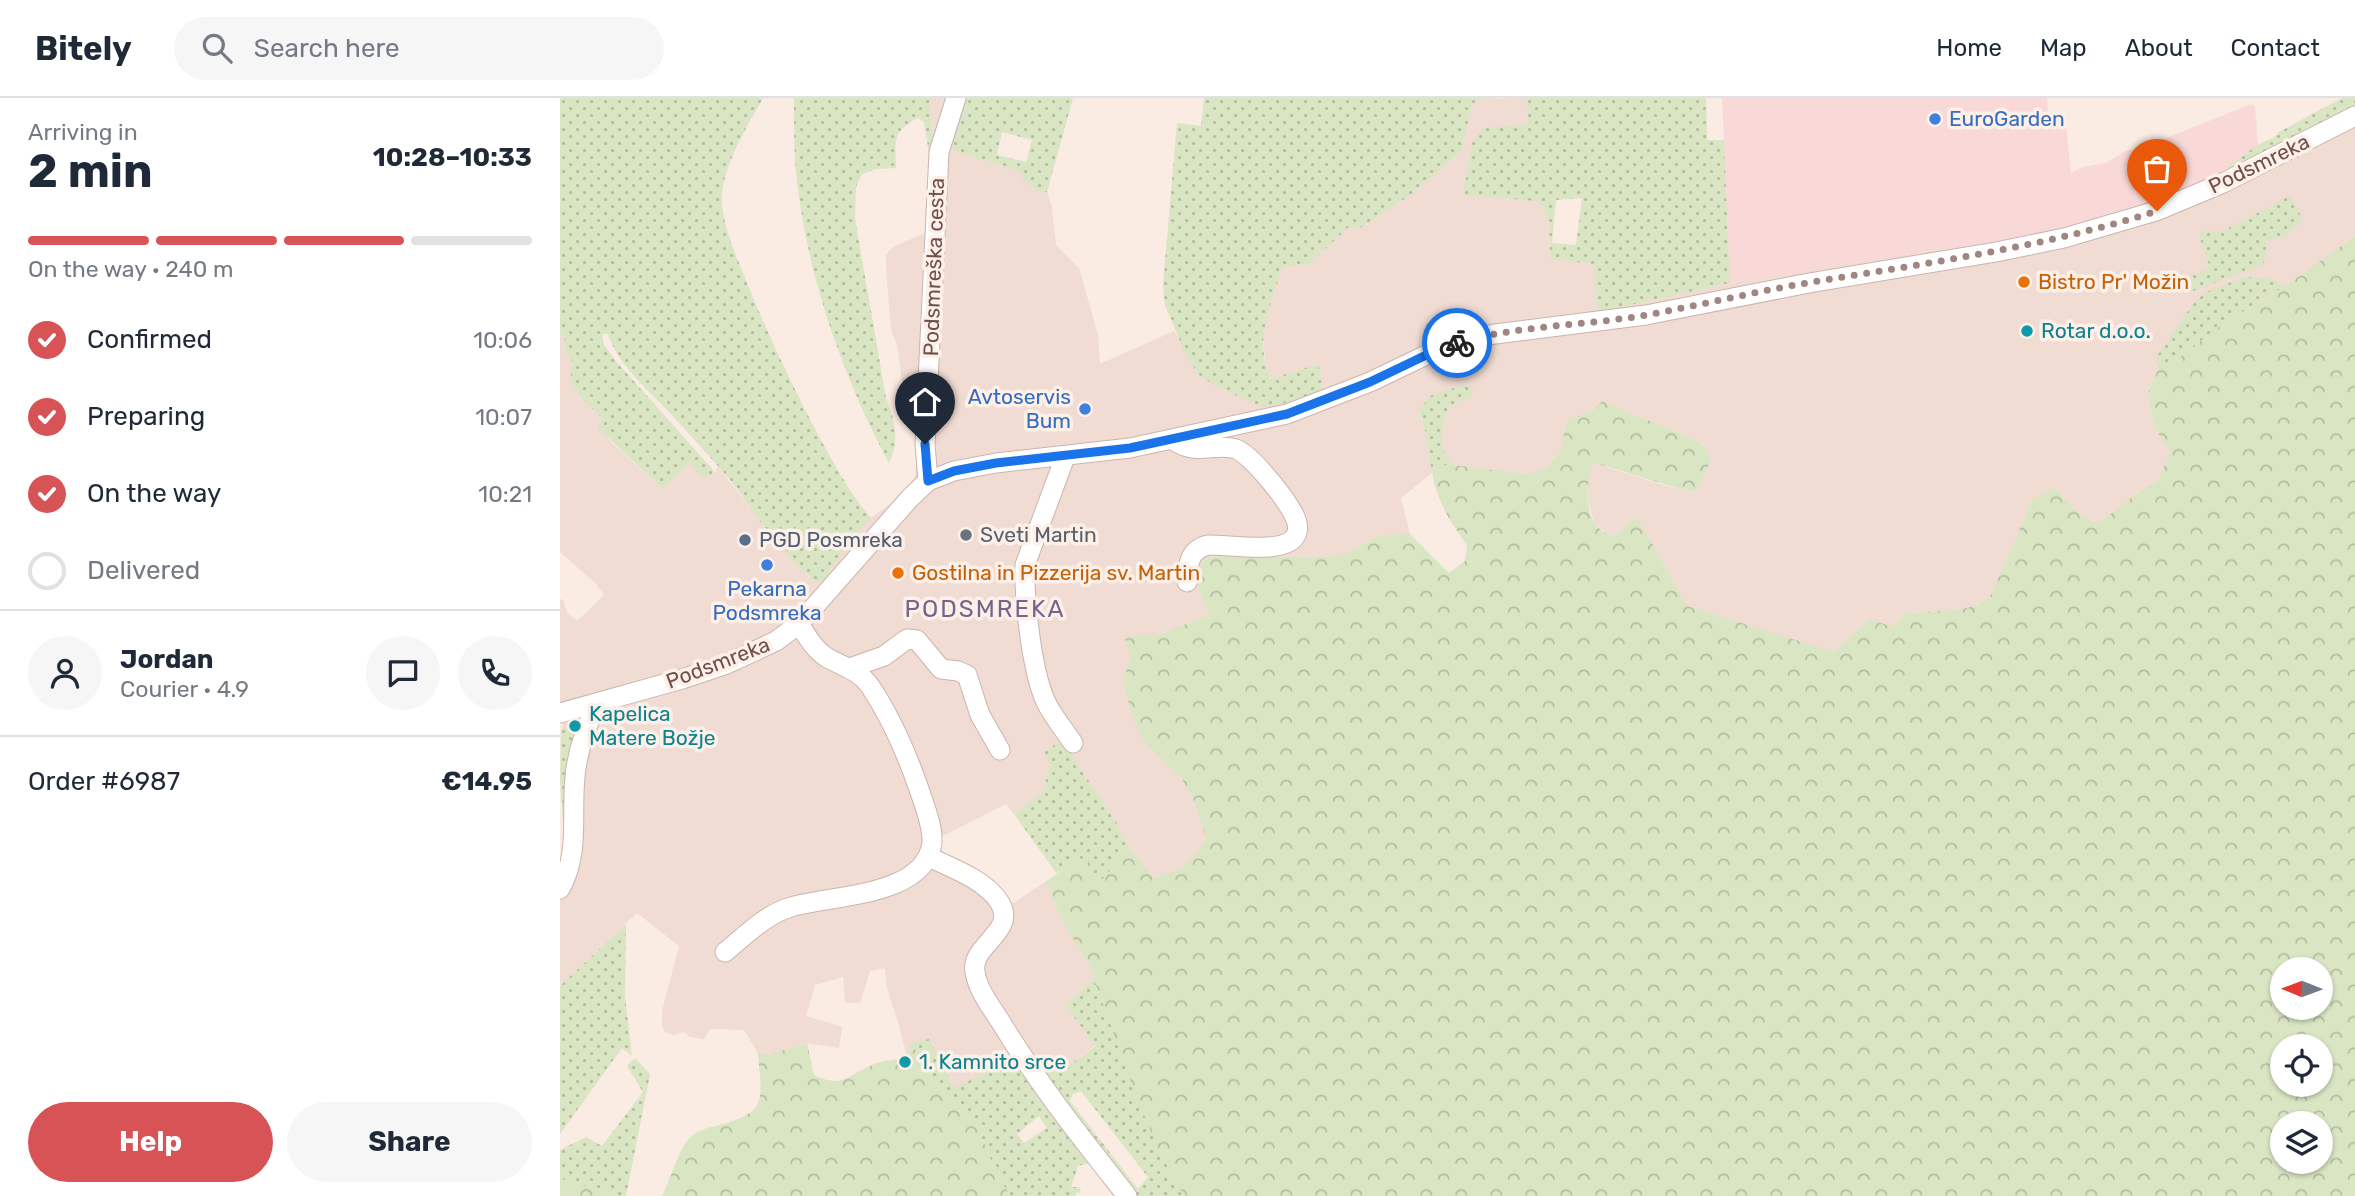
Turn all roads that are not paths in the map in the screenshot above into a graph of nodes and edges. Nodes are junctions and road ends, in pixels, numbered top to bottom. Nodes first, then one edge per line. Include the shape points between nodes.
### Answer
1 (956, 98) edge
2 (2355, 116) edge
3 (1172, 440) junction
4 (1065, 457) junction
5 (928, 481) junction
6 (1187, 582) dead end
7 (799, 624) junction
8 (850, 668) junction
9 (597, 704) junction
10 (560, 713) edge
11 (1073, 743) dead end
12 (1000, 750) dead end
13 (929, 857) junction
14 (560, 889) edge
15 (725, 952) dead end
16 (1127, 1196) edge

1 - 5 street, Podsmreška cesta via 939,152 925,444
2 - 3 street, Podsmreka via 2157,211 2064,238 1646,315 1465,340 1287,414
3 - 4 street, Podsmreka
3 - 6 street via 1185,449 1221,447 1247,456 1263,470 1297,522 1291,541 1278,545 1198,548 1190,556
4 - 5 street, Podsmreka via 996,463
4 - 11 street via 1026,565 1025,582 1038,679 1047,705
5 - 7 street, Podsmreka
7 - 8 street via 814,647
7 - 9 street, Podsmreka via 776,642 727,664
8 - 12 street via 884,656 907,639 917,640 941,669 967,675 980,715
8 - 13 street via 867,682 906,752 926,810 932,840
9 - 10 street, Podsmreka
9 - 14 street via 578,753 574,845
13 - 15 street via 900,883 788,907
13 - 16 street via 993,893 1002,906 1003,921 996,937 974,960 981,990 1034,1075

